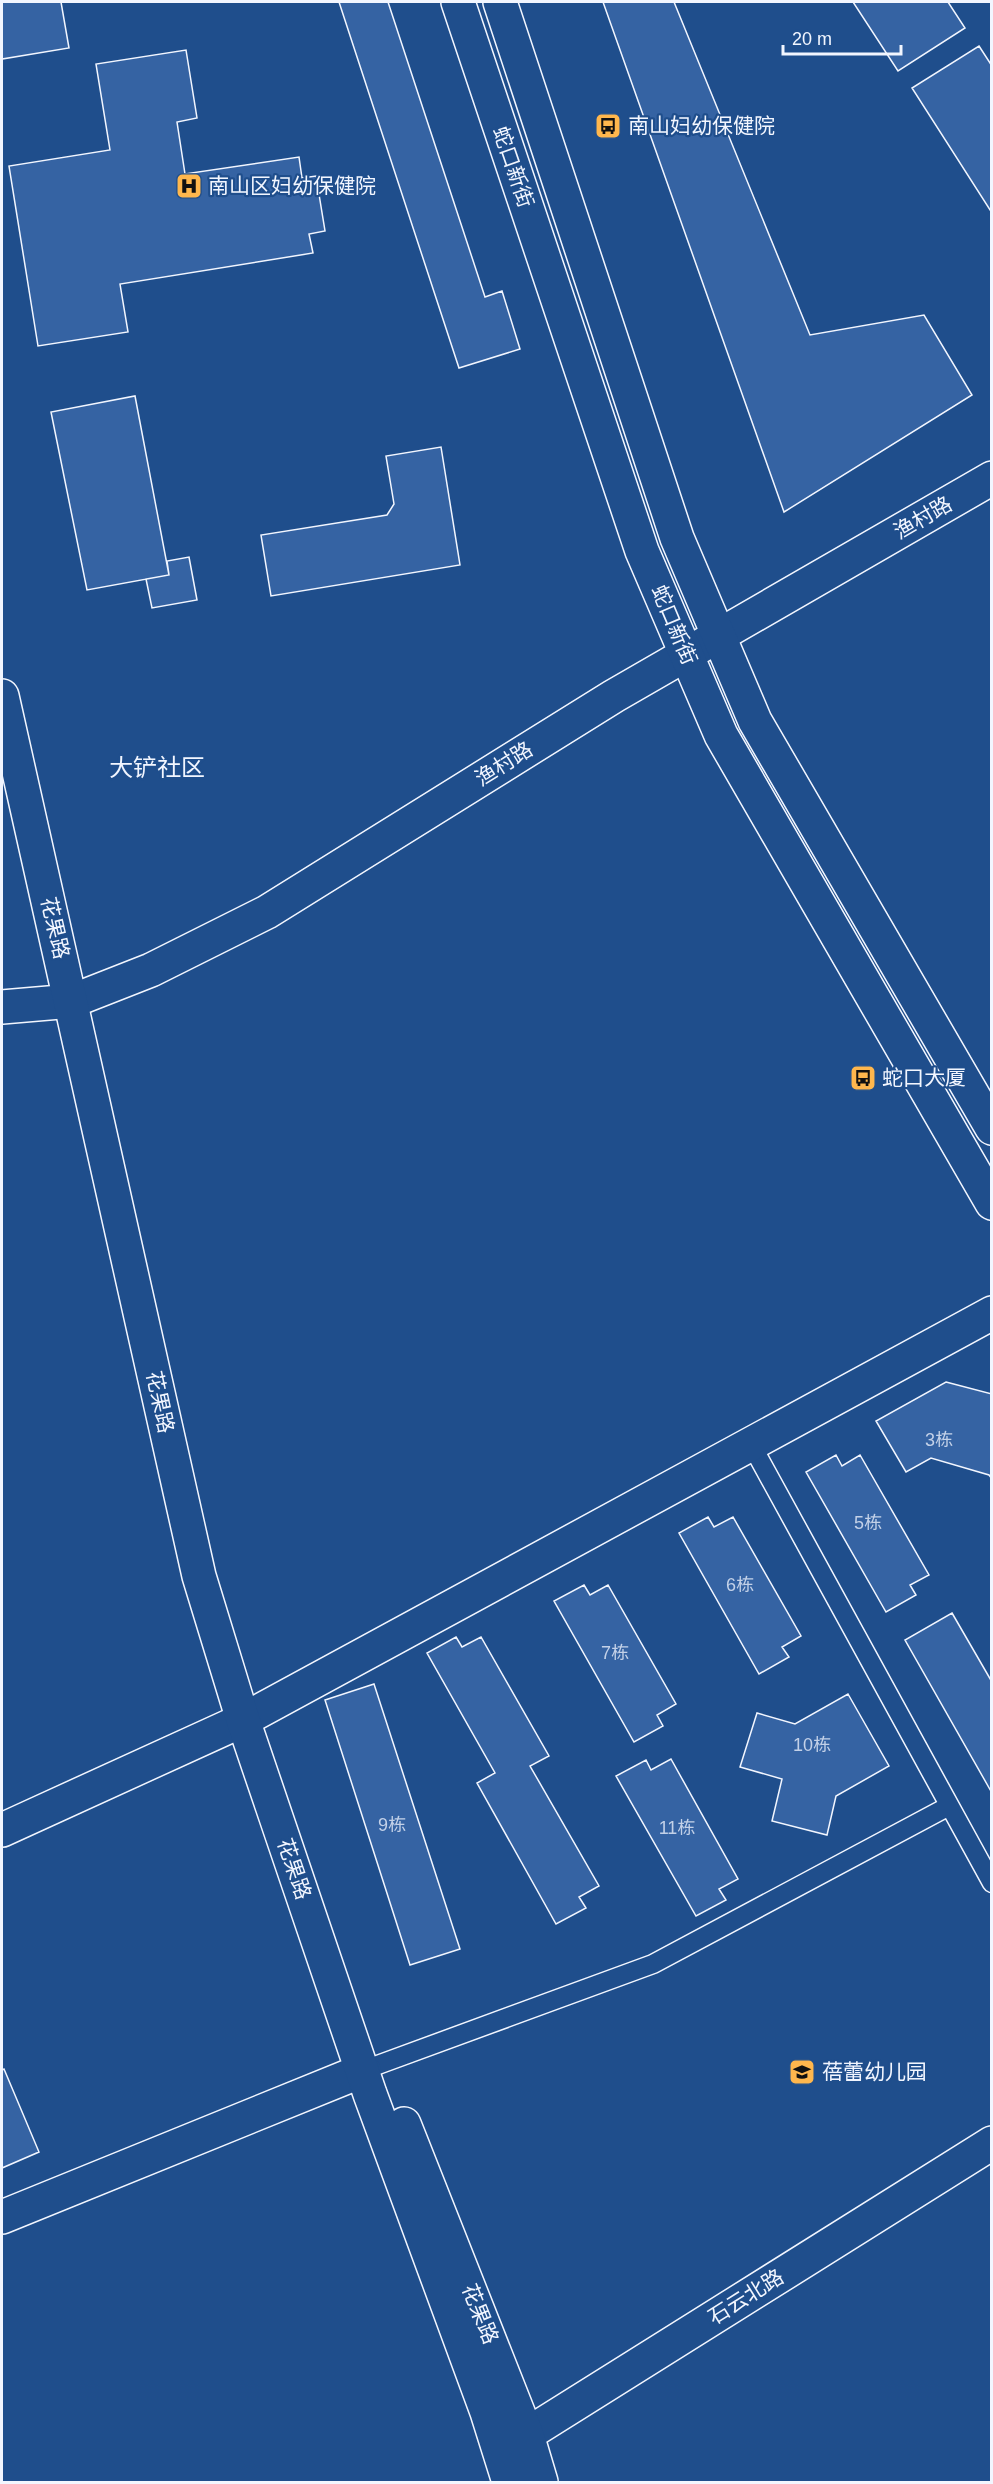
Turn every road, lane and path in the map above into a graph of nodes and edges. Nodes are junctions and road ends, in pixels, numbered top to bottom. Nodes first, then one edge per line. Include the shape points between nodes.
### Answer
1 (458, 2) edge
2 (500, 2) edge
3 (992, 478) edge
4 (719, 636) junction
5 (687, 654) junction
6 (2, 696) edge
7 (72, 1001) junction
8 (2, 1007) edge
9 (992, 1128) edge
10 (992, 1203) edge
11 (992, 1313) edge
12 (751, 1444) junction
13 (243, 1720) junction
14 (949, 1806) junction
15 (2, 1830) edge
16 (992, 1883) edge
17 (366, 2082) junction
18 (990, 2148) edge
19 (2, 2217) edge
20 (514, 2443) junction
21 (509, 2482) edge
22 (541, 2482) edge

1 - 5 street, 蛇口新街 via 642,550
2 - 4 street, 蛇口新街 via 677,538
3 - 4 street, 渔村路
4 - 5 street, 渔村路
4 - 9 street, 蛇口新街 via 755,721
5 - 7 street, 渔村路 via 267,912 151,970
5 - 10 street, 蛇口新街 via 722,735
6 - 7 street, 花果路
7 - 8 street, 渔村路
7 - 13 street, 花果路 via 199,1576
11 - 12 street
12 - 13 street
12 - 14 lane
13 - 15 street
13 - 17 street, 花果路
14 - 16 lane
14 - 17 lane via 653,1964
17 - 19 street
17 - 20 street, 花果路
18 - 20 street, 石云北路
20 - 21 street, 花果路
20 - 22 street, 花果路

